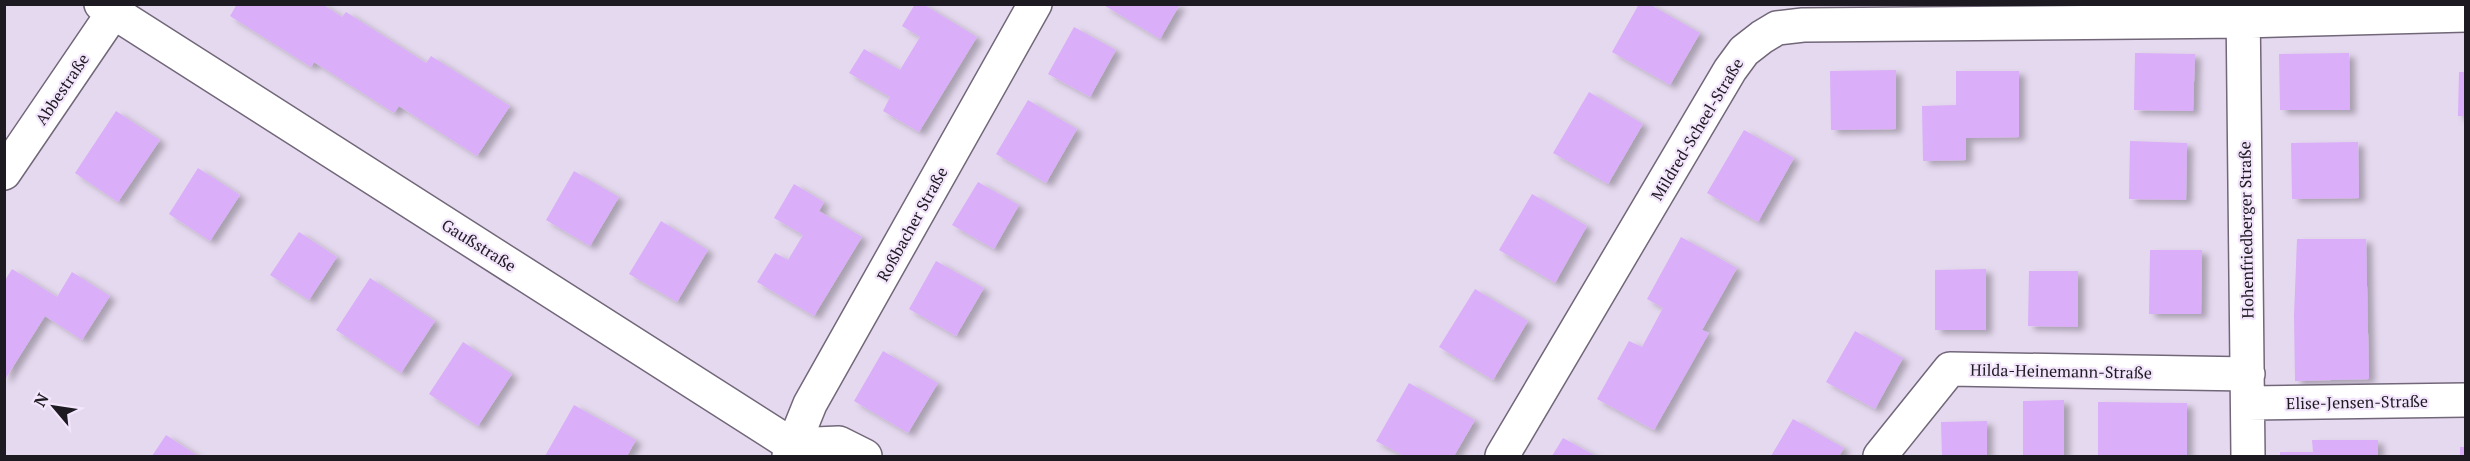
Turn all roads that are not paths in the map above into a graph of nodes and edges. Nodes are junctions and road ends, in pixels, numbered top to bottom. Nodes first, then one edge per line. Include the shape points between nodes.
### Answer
1 (1035, 4) edge
2 (111, 7) edge
3 (2243, 13) edge
4 (2466, 15) edge
5 (4, 173) edge
6 (2248, 389) junction
7 (2466, 400) edge
8 (791, 450) edge
9 (865, 456) edge
10 (1502, 456) edge
11 (1880, 456) edge
12 (2248, 456) edge

1 - 8 street, Roßbacher Straße via 815,396
2 - 5 street, Abbestraße
2 - 8 street, Gaußstraße
3 - 4 street, Mildred-Scheel-Straße
3 - 6 street, Hohenfriedberger Straße
3 - 10 street, Mildred-Scheel-Straße via 1803,25 1770,32 1744,51 1730,70
6 - 7 street, Elise-Jensen-Straße
6 - 11 street, Hilda-Heinemann-Straße via 1950,369
6 - 12 street, Hohenfriedberger Straße
8 - 9 street via 839,443

